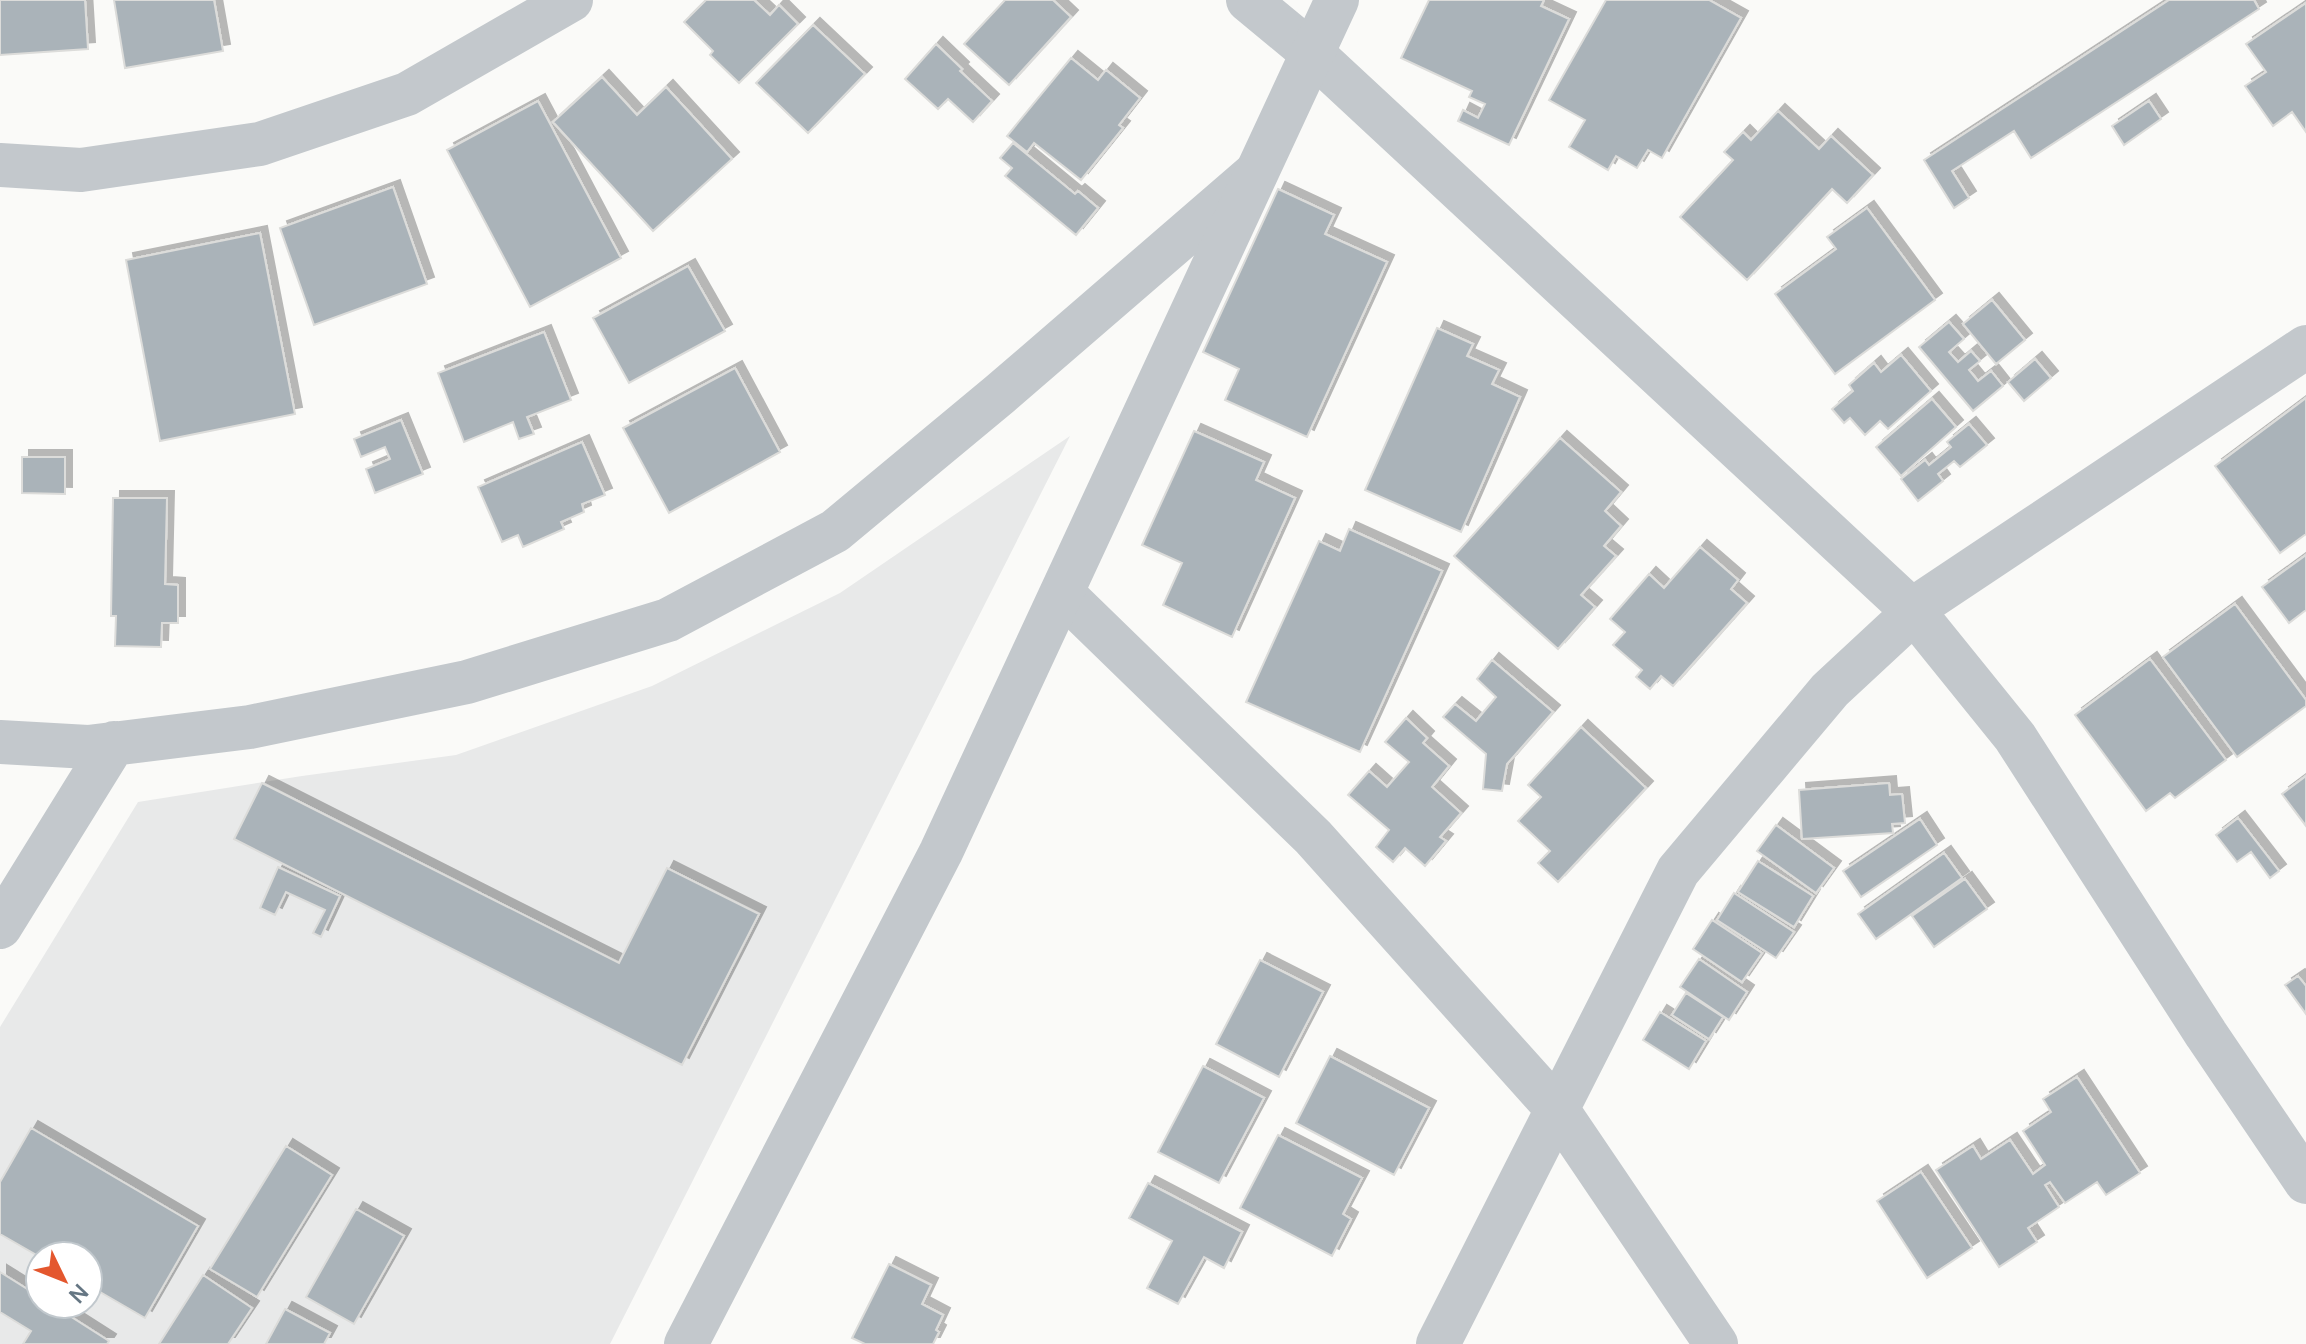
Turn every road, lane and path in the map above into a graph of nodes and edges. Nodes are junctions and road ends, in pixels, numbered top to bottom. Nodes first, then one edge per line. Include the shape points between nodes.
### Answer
1 (571, 0) edge
2 (1248, 0) edge
3 (1337, 0) edge
4 (1312, 53) junction
5 (0, 165) edge
6 (1256, 173) junction
7 (2306, 347) edge
8 (1062, 593) junction
9 (1914, 612) junction
10 (0, 742) edge
11 (114, 743) junction
12 (0, 927) edge
13 (1557, 1109) junction
14 (2306, 1182) edge
15 (686, 1344) edge
16 (1438, 1344) edge
17 (1716, 1344) edge

1 - 5 street via 407,94 260,144 81,170
2 - 4 street
3 - 4 street
4 - 6 street
4 - 9 street
6 - 8 street
6 - 11 street via 835,531 668,620 467,682 250,727
7 - 9 street
8 - 13 street via 1313,837
8 - 15 street via 941,852
9 - 13 street via 1830,690 1678,871
9 - 14 street via 2015,737
10 - 11 street via 88,747
11 - 12 street
13 - 16 street
13 - 17 street

